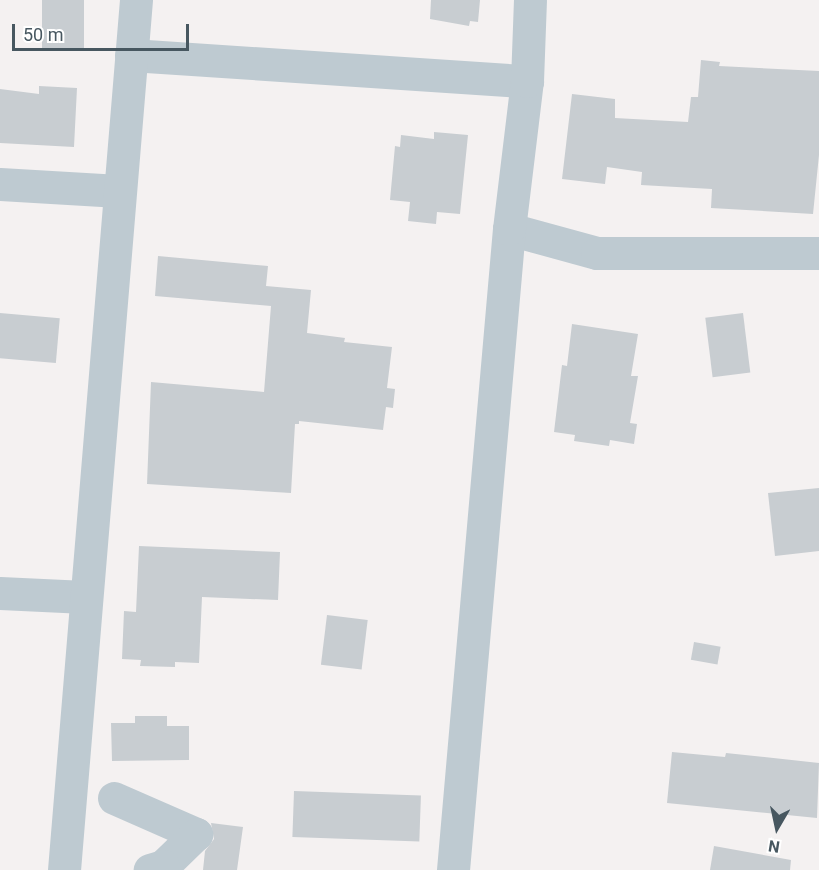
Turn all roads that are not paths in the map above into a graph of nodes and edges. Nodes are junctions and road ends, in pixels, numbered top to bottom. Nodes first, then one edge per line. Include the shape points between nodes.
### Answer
1 (136, 0) edge
2 (530, 0) edge
3 (131, 55) junction
4 (527, 81) junction
5 (0, 184) edge
6 (119, 191) junction
7 (508, 229) junction
8 (819, 253) edge
9 (0, 593) edge
10 (85, 597) junction
11 (114, 798) dead end
12 (64, 870) edge
13 (83, 870) edge
14 (150, 870) edge
15 (453, 870) edge

1 - 3 street
2 - 4 street
3 - 4 street
3 - 6 street
4 - 7 street
5 - 6 street
6 - 10 street
7 - 8 street via 597,254
7 - 15 street
9 - 10 street
10 - 12 street
11 - 14 street via 196,834 163,866
12 - 13 street

